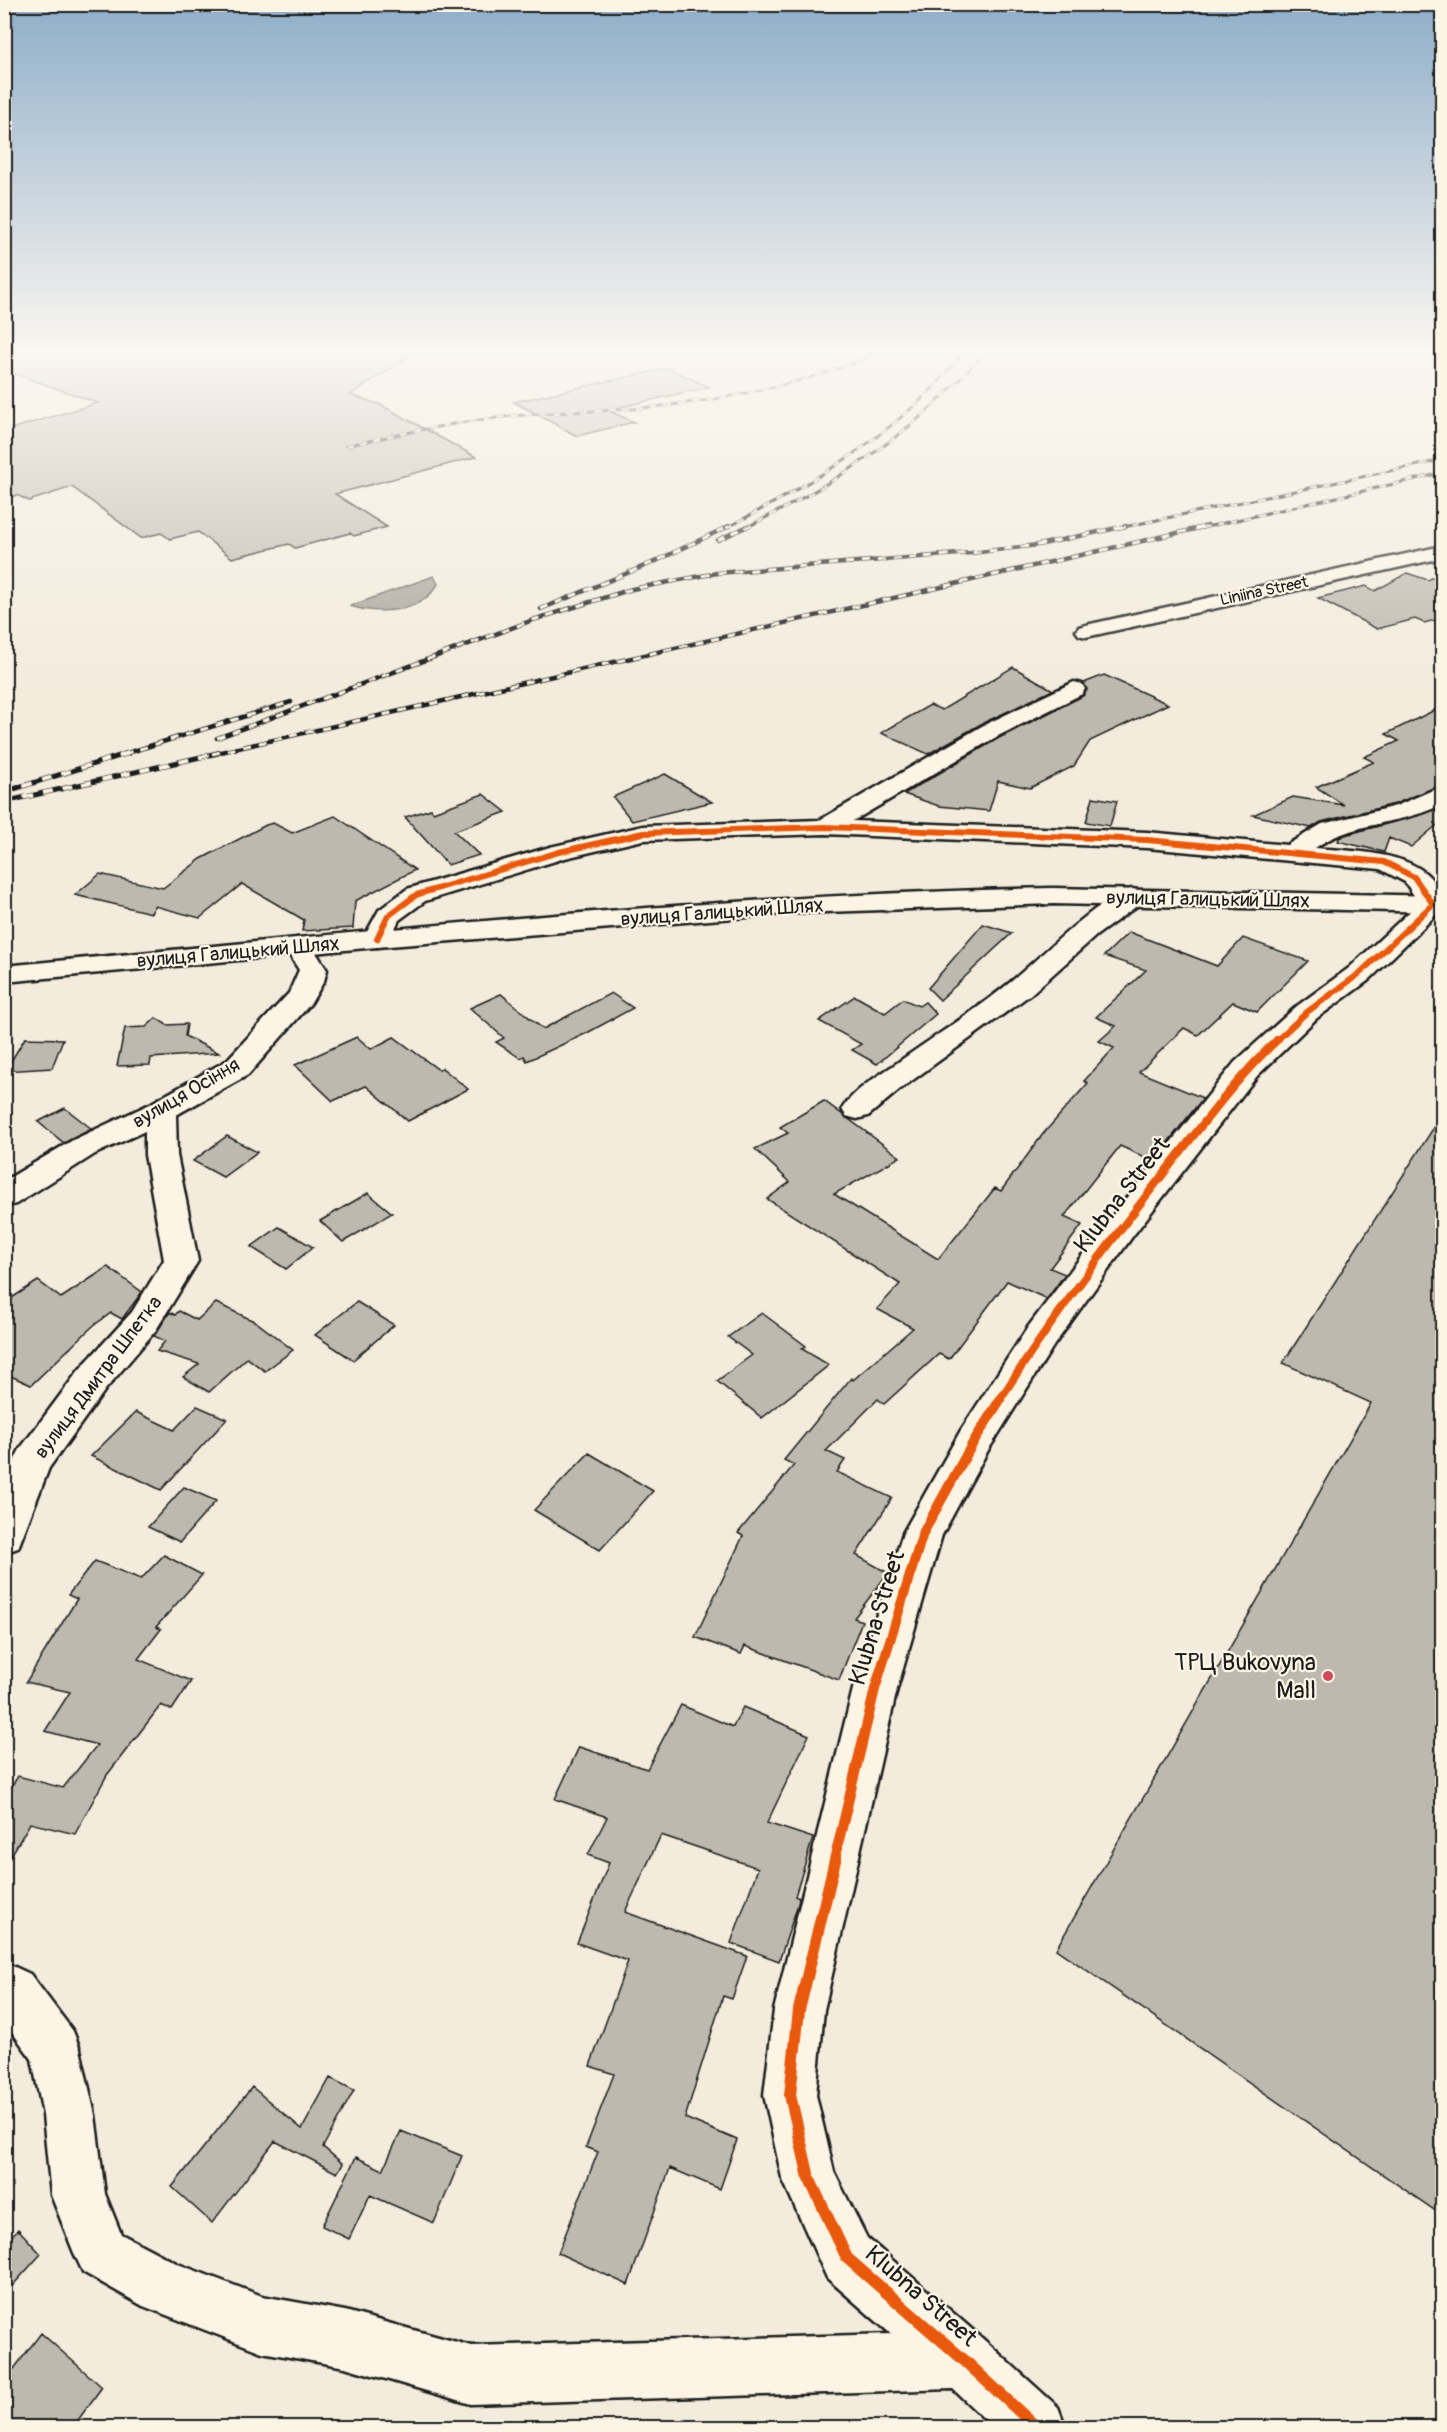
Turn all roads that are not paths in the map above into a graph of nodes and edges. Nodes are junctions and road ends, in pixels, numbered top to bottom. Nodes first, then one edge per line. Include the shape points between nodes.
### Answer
1 (1443, 552) edge
2 (1415, 558) junction
3 (1443, 567) edge
4 (1086, 631) dead end
5 (1074, 689) dead end
6 (1443, 793) edge
7 (825, 827) junction
8 (1293, 853) junction
9 (1132, 897) junction
10 (1438, 904) edge
11 (377, 939) junction
12 (298, 946) junction
13 (4, 974) edge
14 (857, 1109) dead end
15 (161, 1111) junction
16 (4, 1196) edge
17 (4, 1536) edge
18 (4, 1986) edge
19 (964, 2360) junction
20 (1037, 2427) edge

1 - 2 main road, Liniina Street
2 - 3 main road
2 - 4 main road, Liniina Street
5 - 7 main road via 979,737
6 - 8 main road via 1386,817 1335,827
7 - 8 main road via 1147,840
7 - 11 main road via 642,832 559,852 416,895 388,916
8 - 10 main road via 1384,862 1409,871
9 - 10 main road, вулиця Галицький Шлях
9 - 11 main road, вулиця Галицький Шлях via 952,898 797,905
9 - 14 main road via 1087,929 1021,988
10 - 19 main road, Klubna Street via 1359,974 1307,1012 1246,1069 1041,1336 974,1441 923,1533 875,1689 799,2010 790,2095 809,2178 847,2258
11 - 12 main road, вулиця Галицький Шлях
12 - 13 main road, вулиця Галицький Шлях
12 - 15 main road, вулиця Осіння via 313,970 301,997 237,1068
15 - 16 main road, вулиця Осіння via 84,1147
15 - 17 main road, вулиця Дмитра Шпетка via 161,1155 181,1261 144,1321 92,1380 33,1460
18 - 19 main road via 13,1991 55,2049 69,2115 78,2195 102,2253 163,2286 262,2324 345,2339 471,2374
19 - 20 main road, Klubna Street

